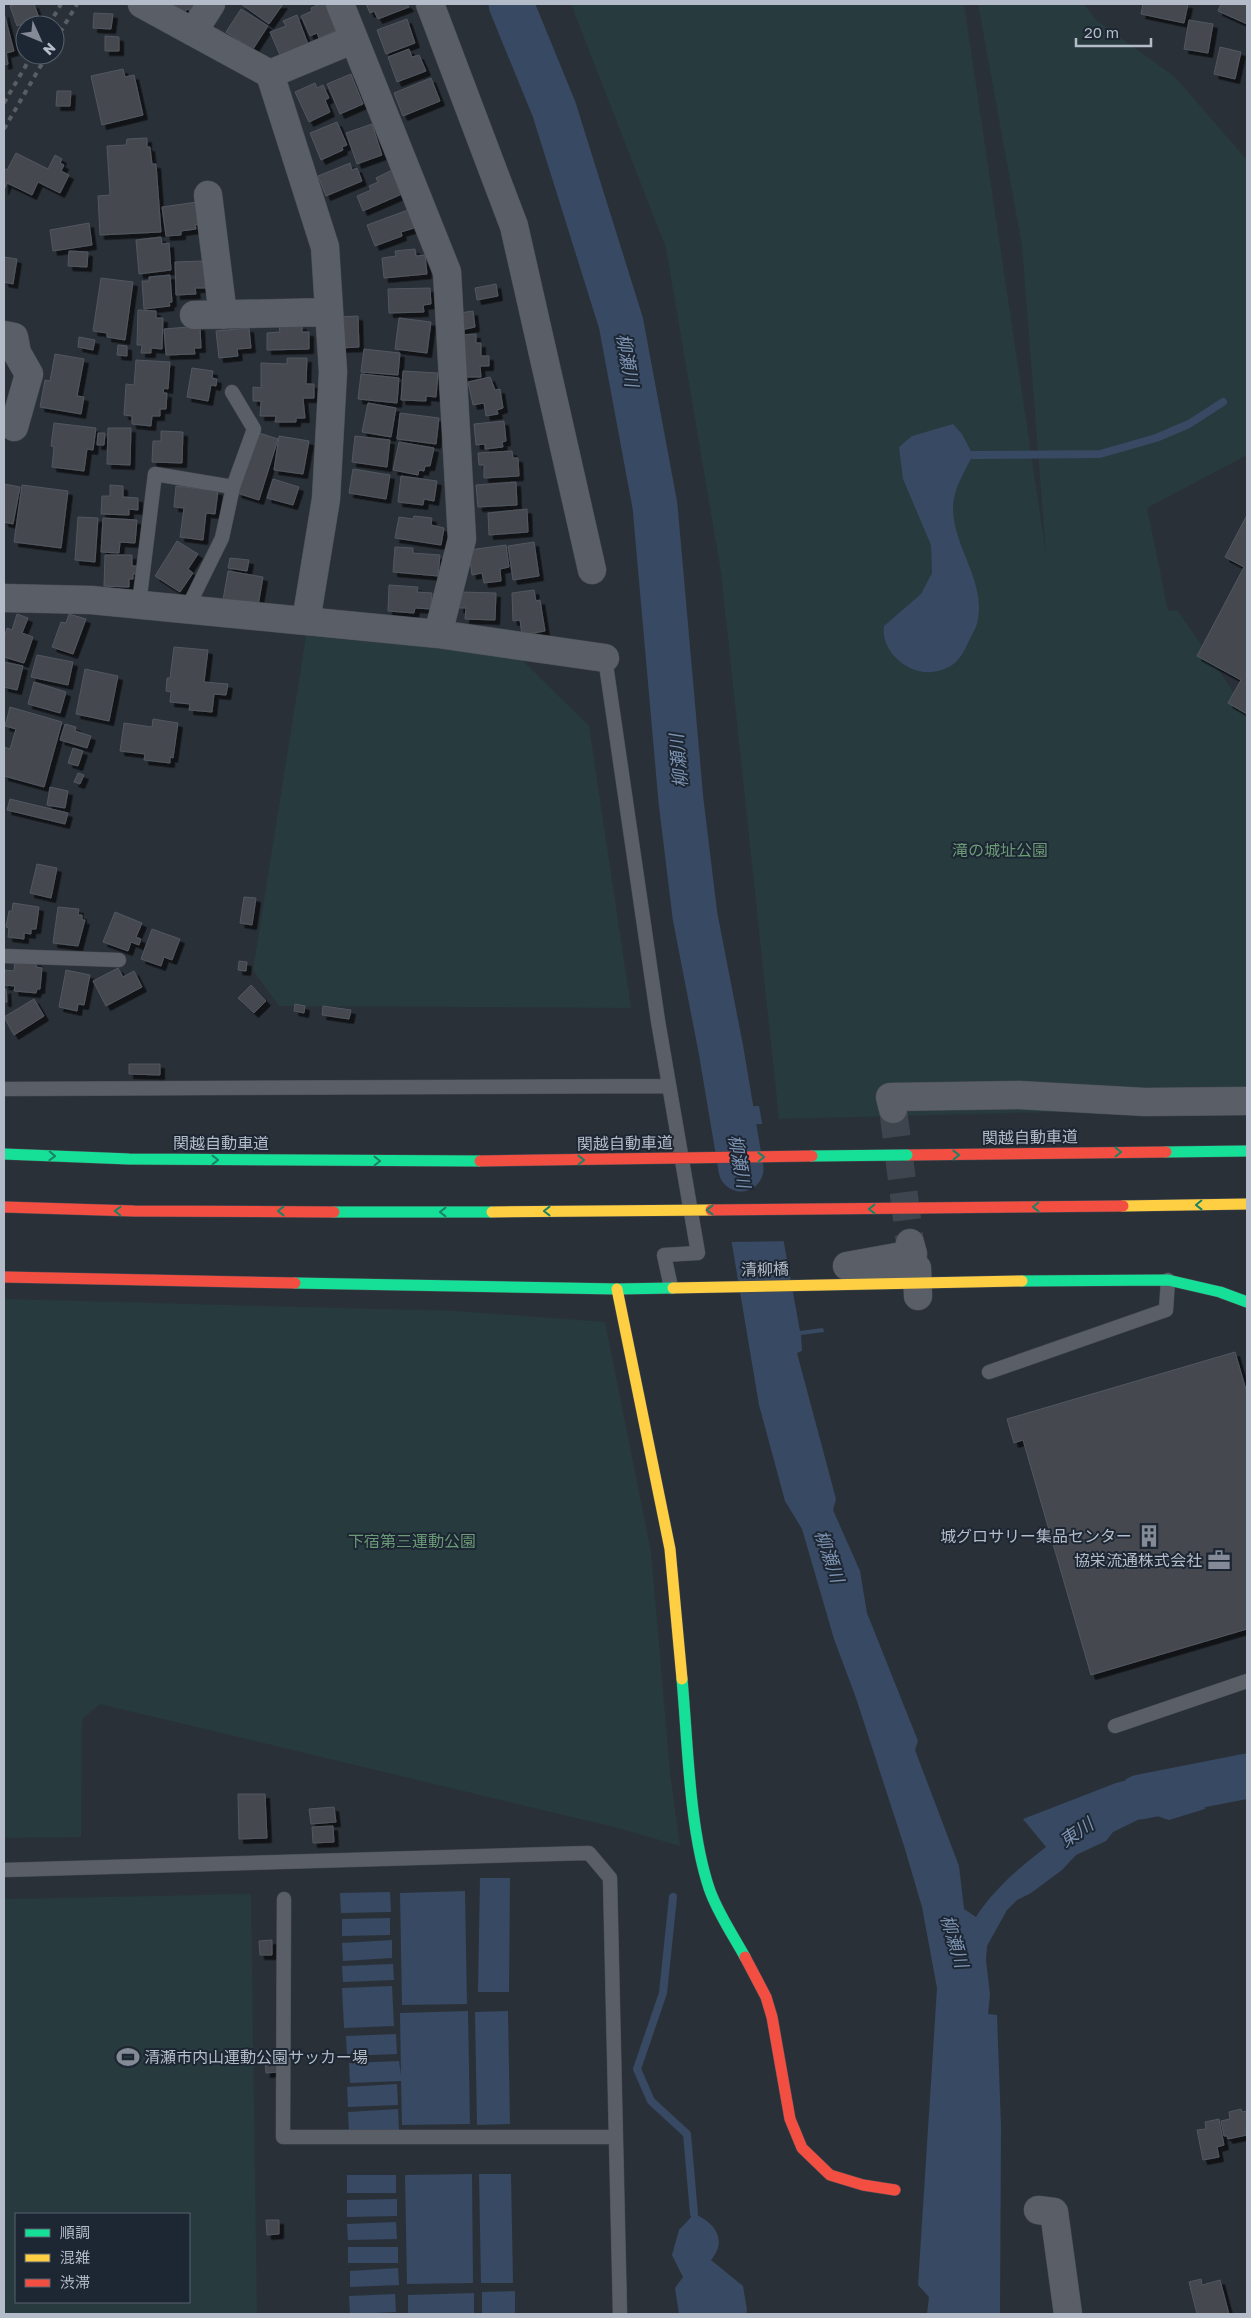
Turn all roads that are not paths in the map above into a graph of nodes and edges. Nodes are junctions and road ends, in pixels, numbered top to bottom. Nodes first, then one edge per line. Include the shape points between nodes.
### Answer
1 (142, 4) edge
2 (211, 4) edge
3 (340, 4) edge
4 (430, 4) edge
5 (193, 32) junction
6 (354, 39) junction
7 (270, 74) junction
8 (208, 195) dead end
9 (329, 312) junction
10 (194, 315) dead end
11 (223, 315) junction
12 (4, 335) edge
13 (232, 392) dead end
14 (14, 427) dead end
15 (233, 487) junction
16 (592, 570) dead end
17 (4, 598) edge
18 (139, 604) junction
19 (188, 609) junction
20 (306, 621) junction
21 (438, 634) junction
22 (605, 658) joint
23 (4, 956) edge
24 (119, 960) dead end
25 (669, 1086) junction
26 (4, 1088) edge
27 (1247, 1102) edge
28 (893, 1108) dead end
29 (1247, 1151) edge
30 (4, 1154) edge
31 (1247, 1204) edge
32 (4, 1207) edge
33 (910, 1243) tunnel mouth
34 (4, 1277) edge
35 (1168, 1280) junction
36 (671, 1287) junction
37 (617, 1289) junction
38 (918, 1289) junction
39 (1247, 1302) edge
40 (989, 1372) dead end
41 (1247, 1681) edge
42 (1115, 1726) dead end
43 (4, 1870) edge
44 (284, 1899) dead end
45 (616, 2137) junction
46 (895, 2190) dead end
47 (1038, 2210) dead end
48 (620, 2314) edge
49 (1068, 2314) edge

1 - 5 street
2 - 5 street
3 - 6 street
4 - 16 street via 514,226
5 - 7 street
6 - 7 street
6 - 21 street via 447,272 462,539
7 - 9 street via 325,246
8 - 11 street
9 - 11 street
9 - 20 street via 333,372 326,499
10 - 11 street
12 - 14 street via 14,337 17,353 29,374
13 - 15 lane via 254,429
15 - 18 lane via 155,474
15 - 19 lane via 222,538
17 - 18 street
18 - 19 street
19 - 20 street
20 - 21 street
21 - 22 street
22 - 25 lane
23 - 24 lane
25 - 26 lane
25 - 36 lane via 698,1253 664,1255
27 - 28 street via 1145,1102 1019,1095 890,1096
30 -> 29 main road, 関越自動車道, bridge via 130,1159 480,1161
31 -> 32 main road, bridge via 492,1212 134,1211
33 - 38 street via 913,1254 847,1266 917,1268
34 - 37 main road, 清柳橋
35 - 38 main road, 清柳橋
35 - 39 main road, 清柳橋
35 - 40 lane via 1166,1310
36 - 37 main road, 清柳橋
36 - 38 main road, 清柳橋 via 839,1284
37 - 46 main road via 670,1548 692,1793 706,1878 766,1997 790,2119 802,2148 830,2175 862,2185
41 - 42 lane
43 - 45 lane via 589,1853 610,1878
44 - 45 lane via 283,2137
45 - 48 lane
47 - 49 street via 1054,2212

